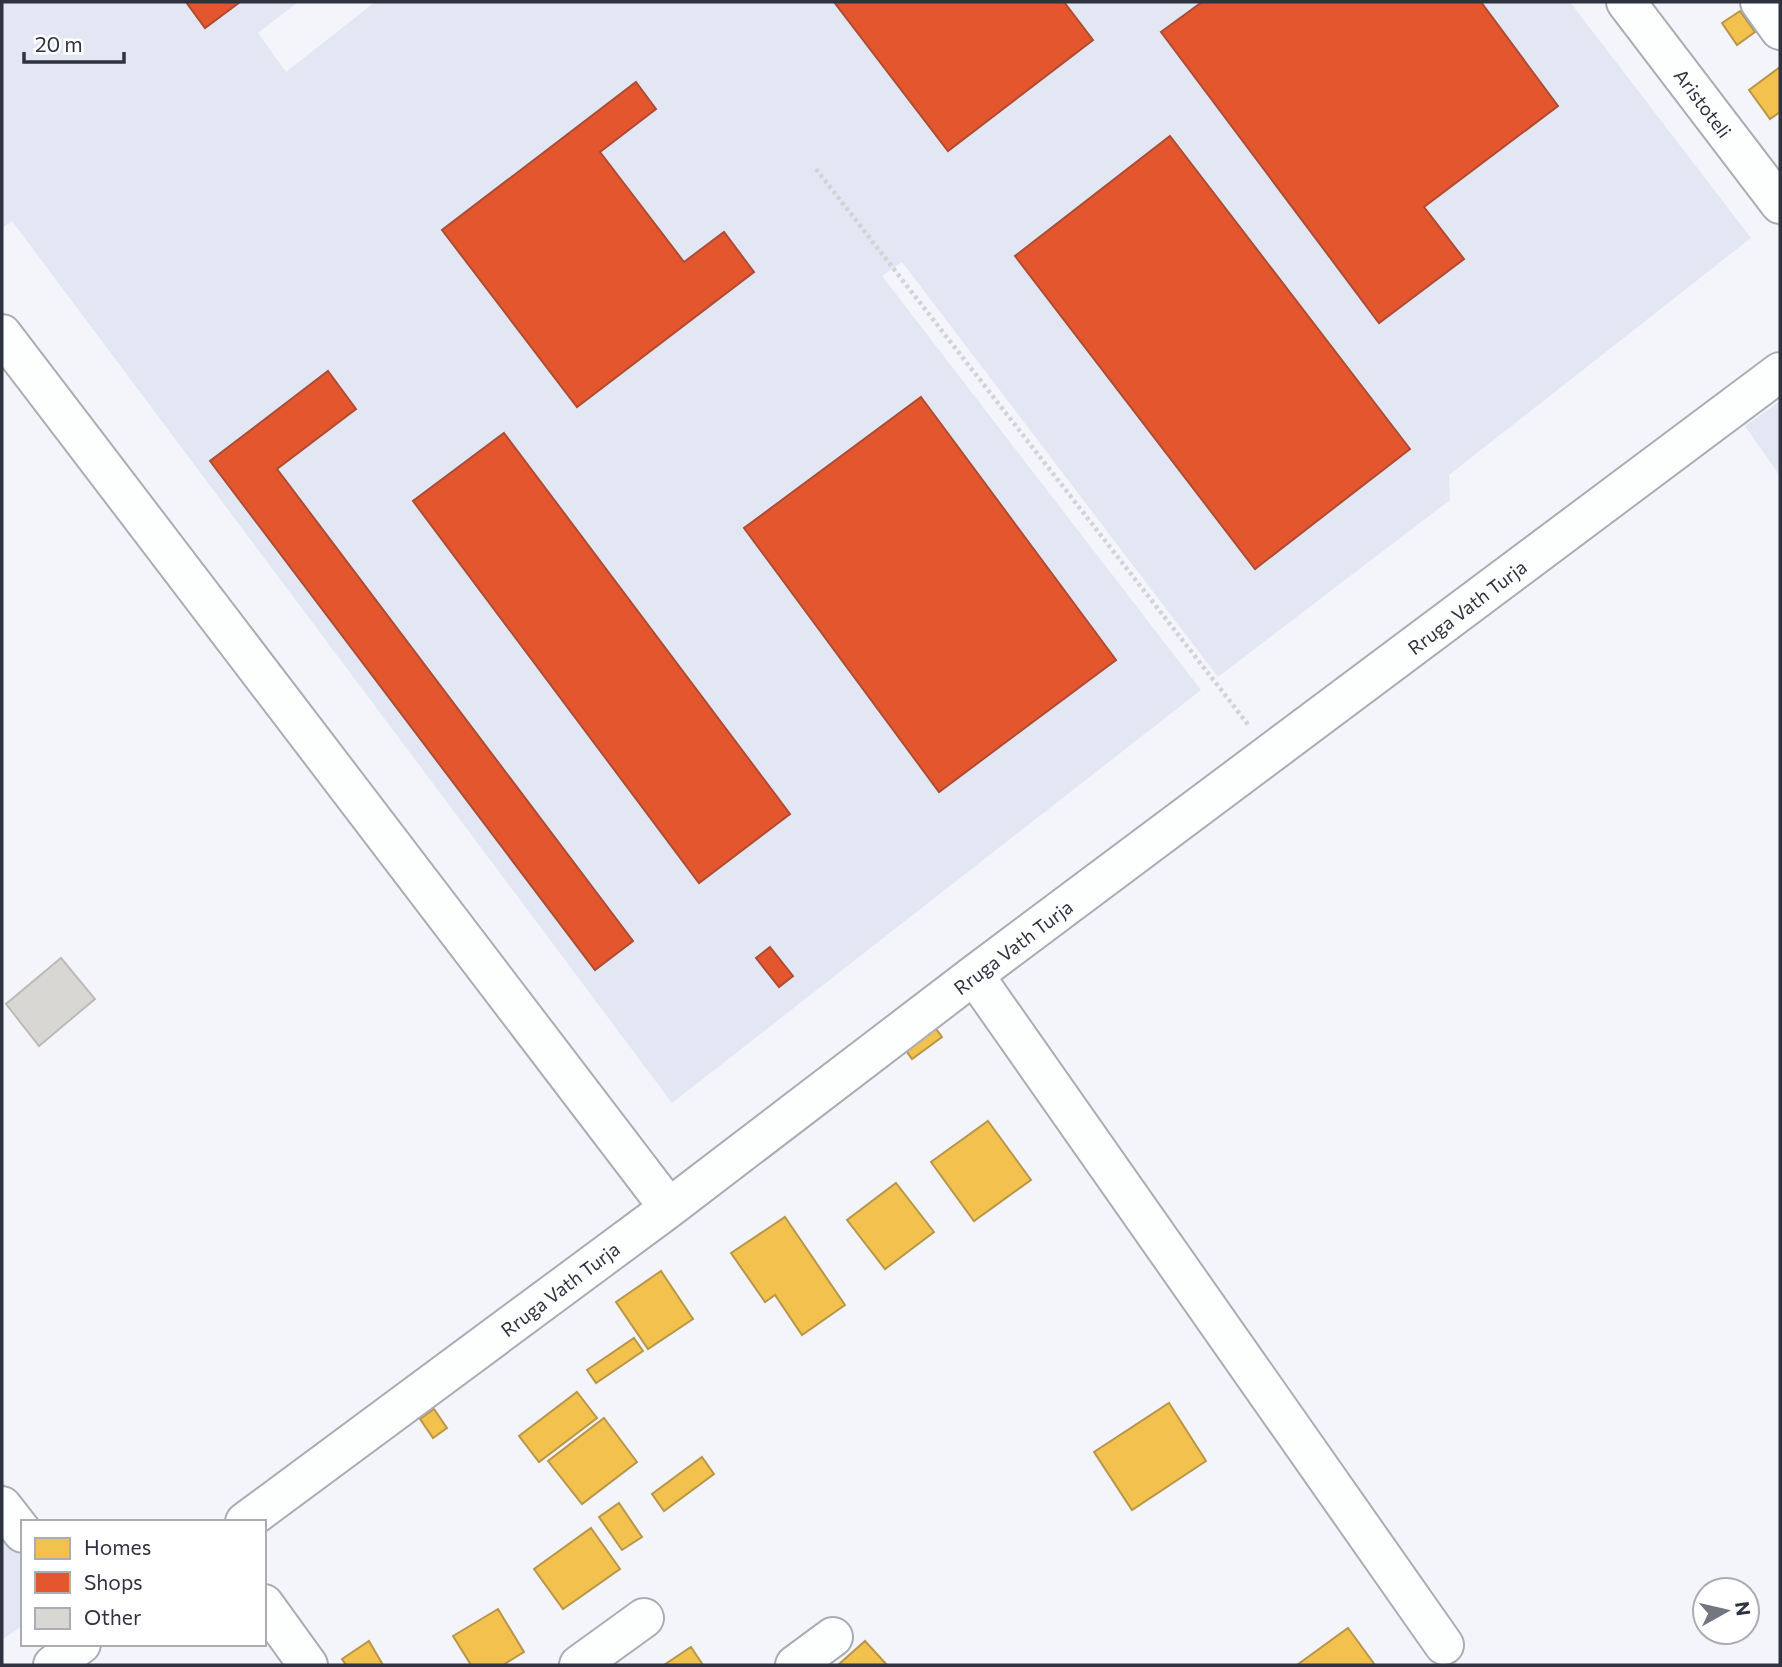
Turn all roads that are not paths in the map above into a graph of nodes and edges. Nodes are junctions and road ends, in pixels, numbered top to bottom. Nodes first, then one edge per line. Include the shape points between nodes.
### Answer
1 (1626, 2) edge
2 (1760, 2) edge
3 (1780, 30) edge
4 (1780, 204) edge
5 (2, 334) edge
6 (1780, 372) edge
7 (974, 975) junction
8 (669, 1208) junction
9 (2, 1506) edge
10 (248, 1520) edge
11 (21, 1530) edge
12 (266, 1607) edge
13 (644, 1618) dead end
14 (833, 1637) dead end
15 (1444, 1645) dead end
16 (79, 1646) edge
17 (53, 1665) edge
18 (308, 1665) edge
19 (579, 1665) edge
20 (795, 1665) edge

1 - 4 street, Aristoteli
2 - 3 street
5 - 8 street
6 - 7 street, Rruga Vath Turja
7 - 8 street, Rruga Vath Turja
7 - 15 street
8 - 10 street, Rruga Vath Turja
9 - 11 street
12 - 18 street
13 - 19 street
14 - 20 street
16 - 17 street

